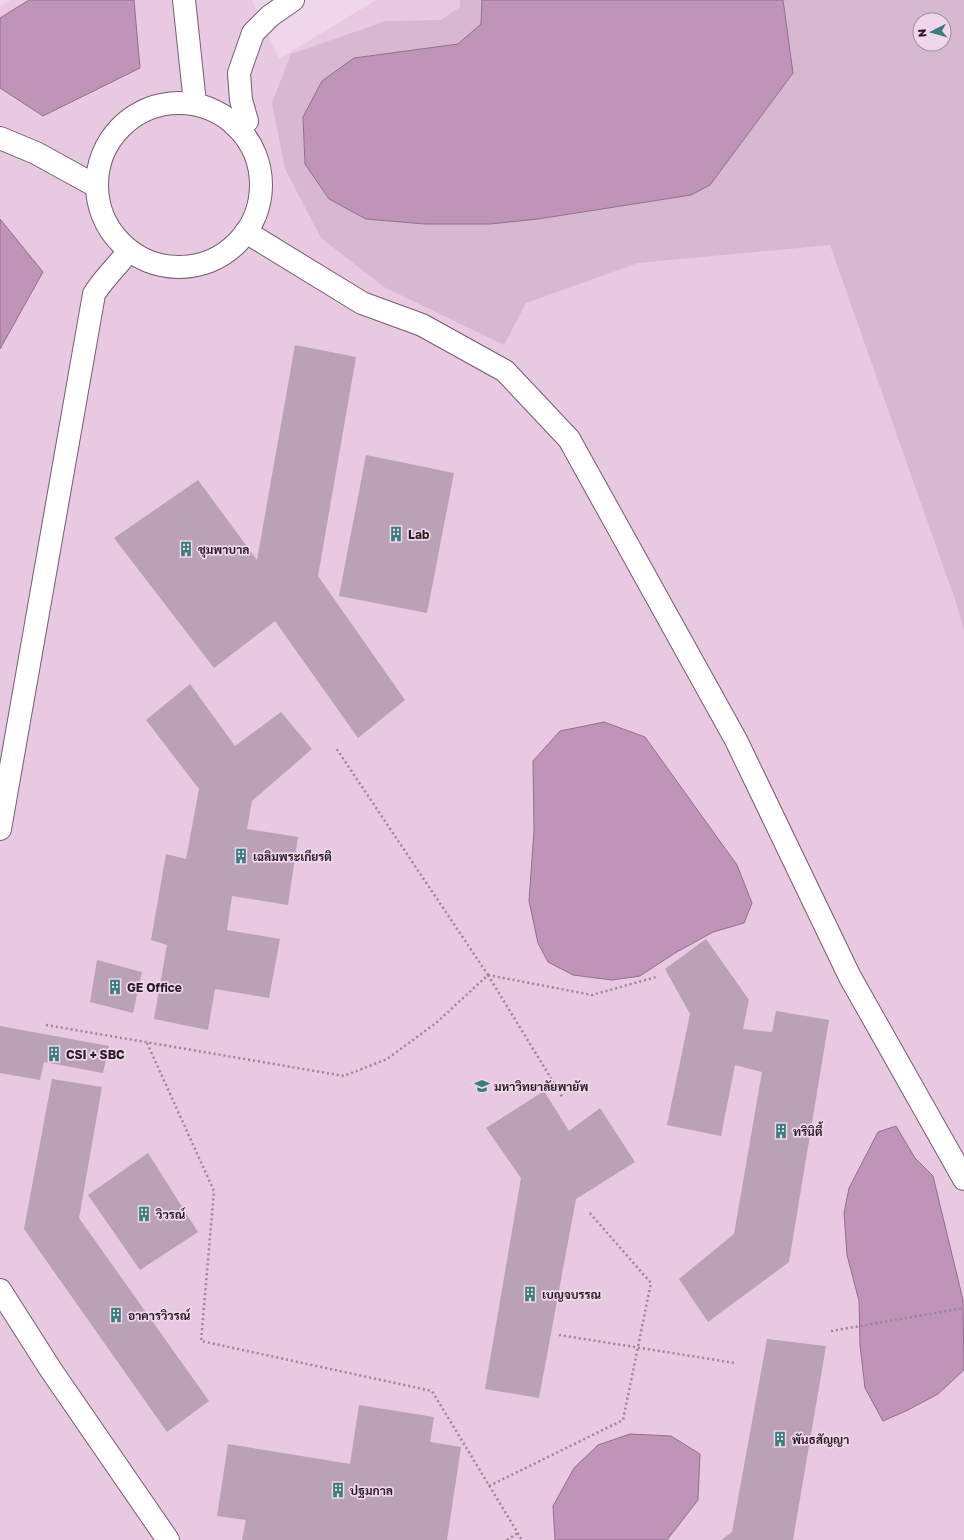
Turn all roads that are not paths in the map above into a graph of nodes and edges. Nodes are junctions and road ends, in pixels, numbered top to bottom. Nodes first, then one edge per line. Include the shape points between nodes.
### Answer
1 (184, 0) edge
2 (293, 0) edge
3 (195, 103) junction
4 (238, 128) junction
5 (0, 138) edge
6 (96, 186) junction
7 (246, 232) junction
8 (129, 251) junction
9 (0, 829) edge
10 (964, 1179) edge
11 (0, 1290) edge
12 (168, 1540) edge

1 - 3 lane
2 - 4 lane via 270,16 253,33 239,72 241,100 247,121
3 - 4 lane via 222,113
3 - 6 lane via 162,103 136,114 115,131 102,154
4 - 7 lane via 254,149 260,172 260,200
5 - 6 lane via 36,153
6 - 8 lane via 98,203 110,230
7 - 8 lane via 231,249 211,262 182,268 154,264
7 - 10 lane via 362,303 422,325 505,371 569,439 736,740 850,977
8 - 9 lane via 94,294
11 - 12 lane via 51,1370

